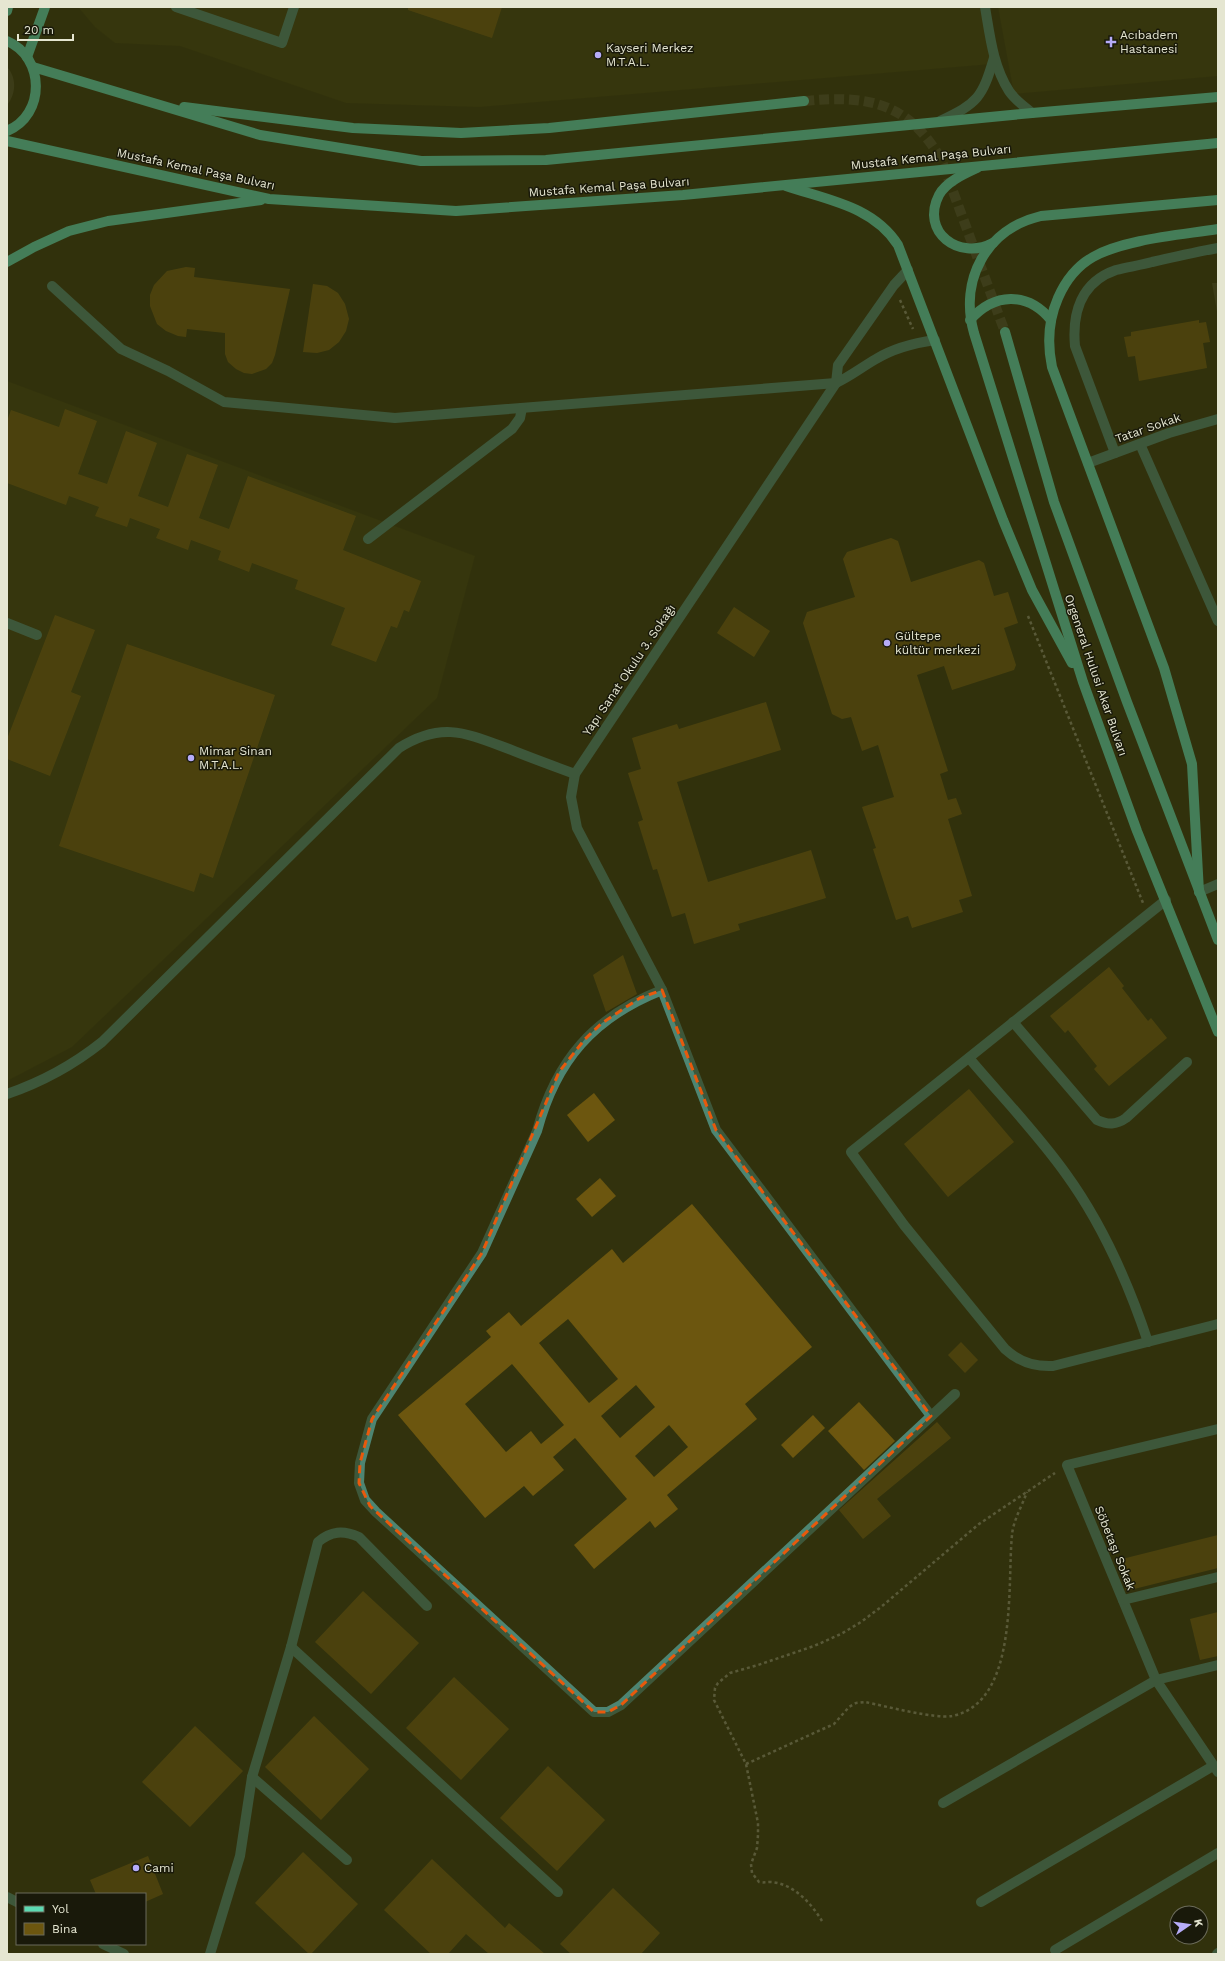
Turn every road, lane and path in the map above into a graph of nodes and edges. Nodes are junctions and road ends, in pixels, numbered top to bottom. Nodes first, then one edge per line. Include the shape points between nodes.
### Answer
1 (8, 7) edge
2 (45, 7) edge
3 (176, 7) edge
4 (294, 7) edge
5 (985, 7) edge
6 (7, 11) edge
7 (7, 41) edge
8 (27, 57) junction
9 (994, 58) junction
10 (33, 67) junction
11 (1218, 97) edge
12 (804, 101) tunnel mouth
13 (156, 104) junction
14 (1032, 113) junction
15 (938, 122) junction
16 (7, 132) edge
17 (7, 140) edge
18 (1218, 143) edge
19 (984, 164) junction
20 (782, 185) junction
21 (268, 199) junction
22 (1218, 200) edge
23 (1218, 229) edge
24 (995, 242) junction
25 (1218, 248) edge
26 (7, 262) edge
27 (908, 270) junction
28 (52, 286) dead end
29 (970, 320) junction
30 (1050, 320) junction
31 (1005, 332) tunnel mouth
32 (935, 340) junction
33 (836, 383) junction
34 (522, 408) junction
35 (1218, 419) edge
36 (1140, 444) junction
37 (1115, 453) junction
38 (1088, 463) junction
39 (368, 539) dead end
40 (1218, 621) edge
41 (7, 624) edge
42 (37, 635) dead end
43 (1083, 682) junction
44 (575, 774) junction
45 (1218, 884) edge
46 (1199, 892) junction
47 (1166, 900) junction
48 (1218, 940) edge
49 (662, 990) junction
50 (1013, 1022) junction
51 (1218, 1032) edge
52 (969, 1058) junction
53 (1187, 1062) dead end
54 (7, 1094) edge
55 (1218, 1324) edge
56 (1148, 1342) junction
57 (955, 1394) dead end
58 (931, 1416) junction
59 (1218, 1429) edge
60 (1068, 1466) junction
61 (1027, 1492) junction
62 (1218, 1577) edge
63 (1123, 1600) junction
64 (427, 1606) dead end
65 (291, 1648) junction
66 (1218, 1665) edge
67 (1156, 1680) junction
68 (746, 1764) junction
69 (1215, 1769) edge
70 (252, 1777) junction
71 (943, 1803) dead end
72 (1218, 1853) edge
73 (347, 1860) dead end
74 (558, 1892) dead end
75 (7, 1897) edge
76 (16, 1902) edge
77 (981, 1902) dead end
78 (822, 1921) dead end
79 (105, 1945) edge
80 (1055, 1950) dead end
81 (124, 1954) edge
82 (210, 1954) edge

1 - 6 main road
2 - 8 main road
3 - 4 street via 282,43
5 - 9 street
7 - 8 main road via 19,48
8 - 10 main road
9 - 14 street via 1009,91
9 - 15 street via 987,82 977,100
10 - 13 main road
10 - 16 main road via 36,79 34,103 21,123
11 - 14 main road
12 - 13 main road via 549,128 460,133 353,128
13 - 15 main road via 260,135 421,161 546,160
14 - 15 main road
17 - 21 main road, Mustafa Kemal Paşa Bulvarı
18 - 19 main road, Mustafa Kemal Paşa Bulvarı
19 - 20 main road, Mustafa Kemal Paşa Bulvarı
19 - 24 main road via 967,172 945,188 936,202 935,219 941,235 954,245 969,249
20 - 21 main road, Mustafa Kemal Paşa Bulvarı via 683,195 456,211
20 - 27 main road via 862,211 874,218 892,235
21 - 26 main road via 108,221 69,231
22 - 24 main road via 1041,216 1015,225
23 - 30 main road via 1137,243 1092,257 1069,279
24 - 29 main road, Orgeneral Hulusi Akar Bulvarı via 985,253 972,279 969,293
25 - 37 street via 1116,271 1099,280 1076,308 1073,328 1075,346
27 - 32 main road
27 - 33 street, Yapı Sanat Okulu 3. Sokağı via 894,285 838,365
28 - 34 street via 121,349 224,402 395,418
29 - 30 main road via 985,306 1014,299 1035,306
29 - 43 main road, Orgeneral Hulusi Akar Bulvarı
30 - 38 main road via 1049,344 1052,367
31 - 46 main road, Orgeneral Hulusi Akar Bulvarı via 1054,502
32 - 33 street via 890,351 852,376
32 - 43 main road via 1002,520 1032,590
33 - 34 street
33 - 44 street, Yapı Sanat Okulu 3. Sokağı
34 - 39 street via 520,418 512,429
35 - 36 street, Tatar Sokak
36 - 37 street, Tatar Sokak
36 - 40 street
37 - 38 street, Tatar Sokak
38 - 46 main road via 1164,668 1192,764
41 - 42 street
43 - 47 main road, Orgeneral Hulusi Akar Bulvarı via 1137,831
44 - 49 street, Yapı Sanat Okulu 3. Sokağı via 570,797 577,828
44 - 54 street via 468,734 433,733 410,741 399,748 102,1042 48,1078
45 - 46 street
46 - 48 main road, Orgeneral Hulusi Akar Bulvarı
47 - 50 street
47 - 51 main road, Orgeneral Hulusi Akar Bulvarı
49 - 58 street, Yapı Sanat Okulu 3. Sokağı via 716,1130
49 - 58 street via 634,1002 602,1023 585,1039 560,1072 542,1111 537,1131 482,1253 372,1419 359,1473 359,1483 366,1500 594,1712 608,1712 621,1705
50 - 52 street
50 - 53 street via 1097,1120 1103,1123 1116,1123 1126,1118
52 - 56 street via 1047,1149 1084,1200 1125,1278
52 - 56 street via 850,1152 904,1225 1005,1349 1018,1359 1035,1366 1053,1366
55 - 56 street
57 - 58 street
59 - 60 street
60 - 61 path
60 - 63 street, Söbetaşı Sokak
61 - 68 path via 979,1524 862,1622 814,1646 723,1677 715,1688 714,1700
61 - 68 path via 1012,1534 1009,1622 1005,1643 995,1677 973,1706 959,1714 942,1717 865,1702 856,1704 849,1707 834,1724
62 - 63 street
63 - 67 street, Söbetaşı Sokak
64 - 65 street via 359,1537 344,1532 329,1534 318,1542
65 - 70 street
65 - 74 street
66 - 67 street
67 - 69 street, Söbetaşı Sokak
67 - 71 street
68 - 78 path via 758,1829 752,1874 759,1882 780,1885 798,1893
69 - 77 street
70 - 73 street
70 - 82 street via 240,1856
72 - 80 street
75 - 76 street
79 - 81 street

